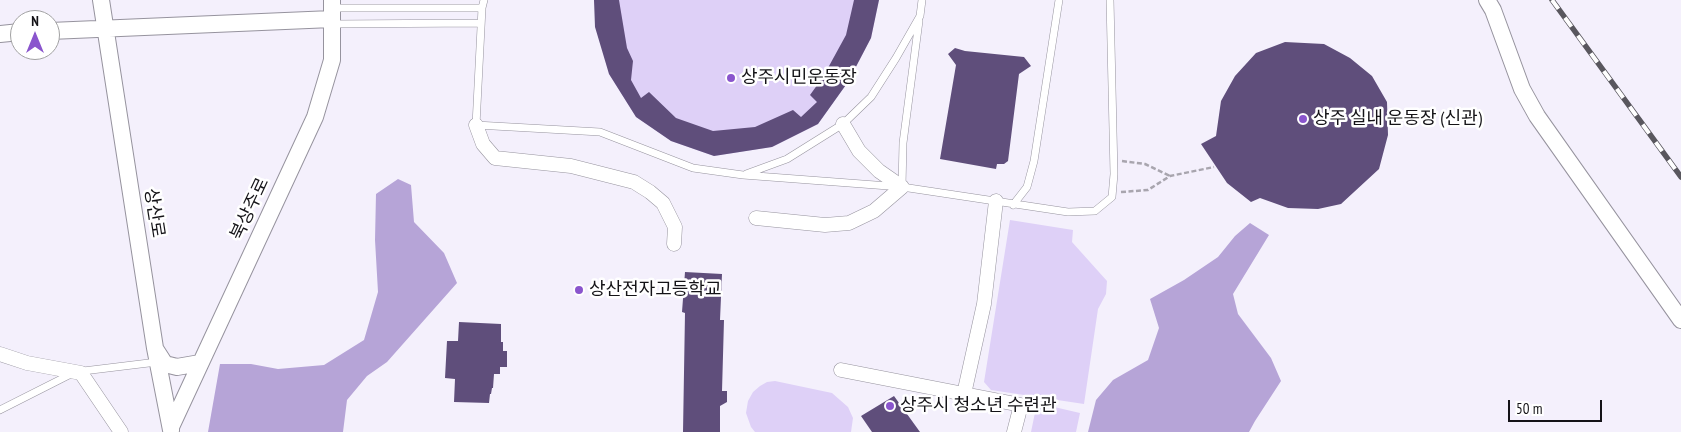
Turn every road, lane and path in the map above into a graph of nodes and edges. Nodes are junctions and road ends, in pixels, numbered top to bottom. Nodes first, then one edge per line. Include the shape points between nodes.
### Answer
1 (101, 0) edge
2 (484, 0) edge
3 (922, 0) edge
4 (1059, 0) edge
5 (1110, 0) edge
6 (1487, 0) edge
7 (482, 8) junction
8 (332, 13) edge
9 (920, 16) junction
10 (482, 23) junction
11 (104, 27) junction
12 (60, 30) edge
13 (843, 124) junction
14 (476, 125) junction
15 (1113, 159) junction
16 (1214, 167) dead end
17 (743, 175) junction
18 (1170, 176) junction
19 (902, 187) junction
20 (1112, 193) junction
21 (996, 201) junction
22 (1013, 205) junction
23 (756, 218) dead end
24 (674, 244) dead end
25 (1681, 320) edge
26 (0, 354) edge
27 (156, 355) junction
28 (200, 363) junction
29 (841, 370) dead end
30 (75, 372) junction
31 (964, 394) junction
32 (0, 410) edge
33 (171, 429) edge
34 (121, 432) edge
35 (1014, 432) edge

1 - 11 street, 상산로
2 - 7 lane
3 - 9 lane
4 - 22 lane via 1034,161 1027,187
5 - 15 lane
6 - 25 street via 1536,116
7 - 8 lane
7 - 10 lane
8 - 10 lane
8 - 11 street
8 - 28 street, 북상주로 via 332,60 315,117
9 - 13 lane via 871,98
9 - 19 lane via 903,143
10 - 14 lane
11 - 12 street
11 - 27 street, 상산로
13 - 17 lane via 786,160
13 - 19 street via 859,151
14 - 17 lane via 600,132 693,168
14 - 24 street via 483,144 495,158 571,166 634,182 663,202 675,227
15 - 18 path via 1145,164
15 - 20 lane
16 - 18 path
17 - 19 lane
18 - 20 path via 1148,190
19 - 21 lane
19 - 23 street via 874,211 848,223
20 - 22 lane via 1112,197 1096,211 1068,212
21 - 22 lane
21 - 31 street via 984,304
26 - 30 street
27 - 28 street via 165,364 176,367
27 - 30 lane
27 - 33 street, 상산로
28 - 33 street, 북상주로
29 - 31 street
30 - 32 lane
30 - 34 street via 81,373
31 - 35 street via 1021,405

